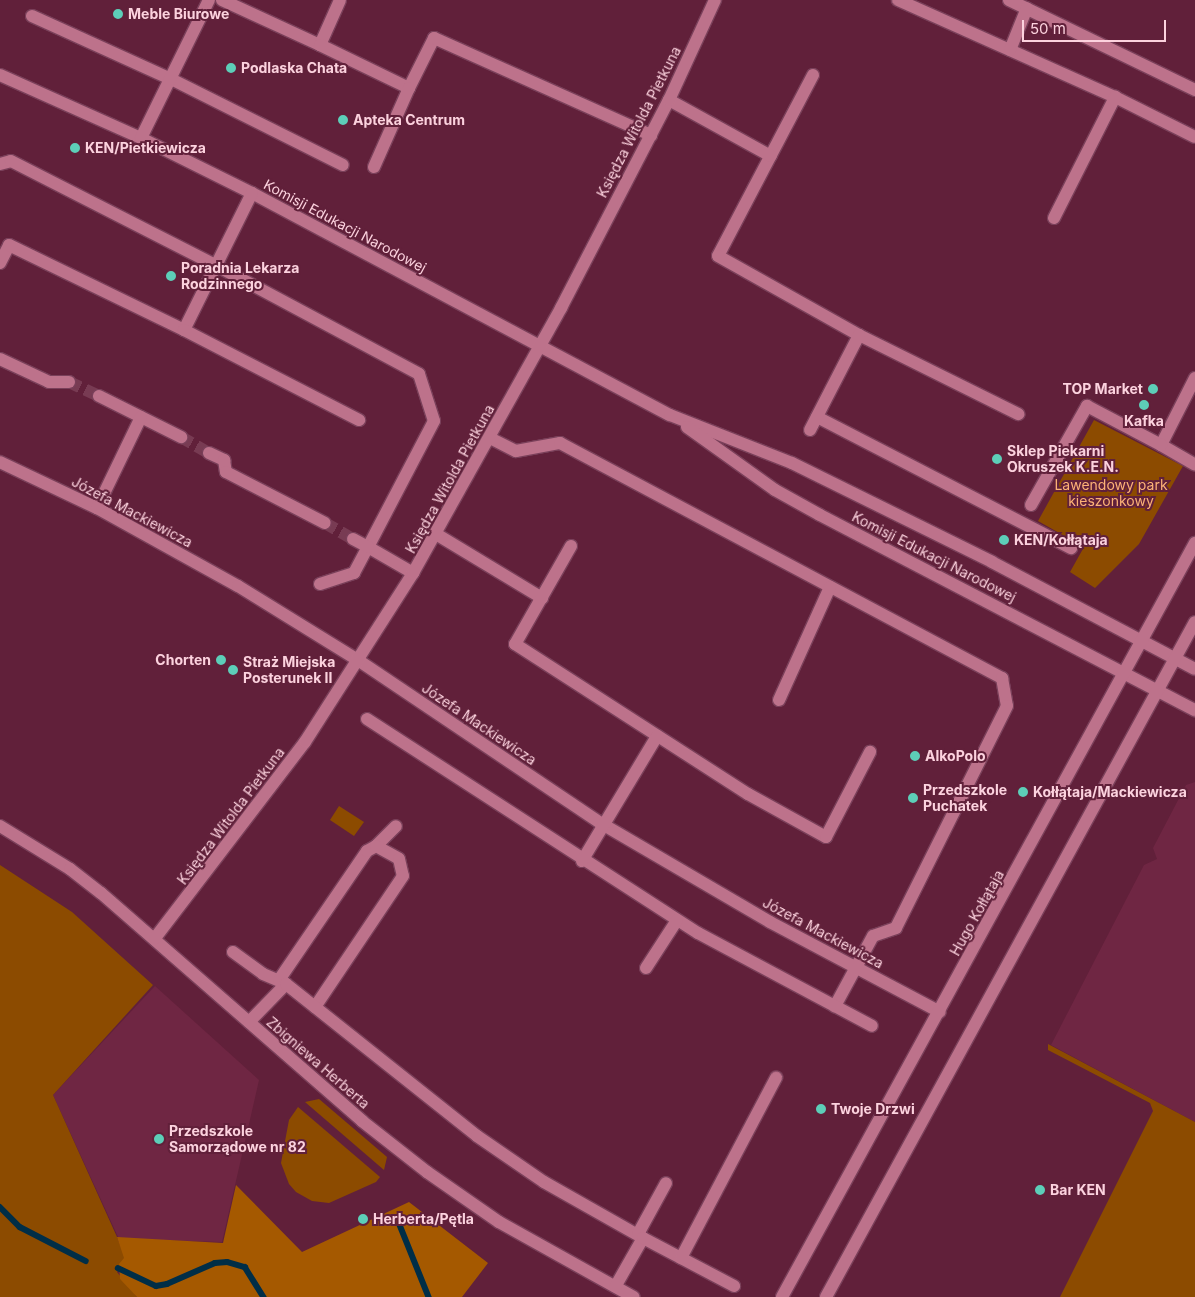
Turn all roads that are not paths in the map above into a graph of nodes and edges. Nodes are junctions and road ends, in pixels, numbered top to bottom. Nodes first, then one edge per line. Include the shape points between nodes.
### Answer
1 (209, 0) edge
2 (222, 0) edge
3 (340, 0) edge
4 (715, 0) edge
5 (898, 0) edge
6 (1009, 0) edge
7 (1027, 8) junction
8 (32, 16) dead end
9 (320, 45) junction
10 (1010, 50) junction
11 (812, 74) dead end
12 (0, 75) edge
13 (171, 79) junction
14 (409, 88) junction
15 (1195, 90) edge
16 (1115, 97) junction
17 (669, 100) junction
18 (651, 135) junction
19 (1195, 137) edge
20 (141, 138) junction
21 (771, 156) junction
22 (0, 164) edge
23 (343, 165) dead end
24 (374, 167) dead end
25 (252, 193) junction
26 (1054, 218) dead end
27 (0, 263) edge
28 (217, 266) junction
29 (184, 330) junction
30 (859, 335) junction
31 (538, 346) junction
32 (0, 359) edge
33 (1195, 378) edge
34 (69, 382) tunnel mouth
35 (99, 396) tunnel mouth
36 (1018, 414) dead end
37 (670, 415) junction
38 (142, 417) junction
39 (817, 417) junction
40 (359, 420) dead end
41 (810, 430) dead end
42 (181, 437) tunnel mouth
43 (490, 438) junction
44 (1161, 445) junction
45 (209, 453) tunnel mouth
46 (0, 462) edge
47 (1195, 464) edge
48 (1031, 505) dead end
49 (97, 508) junction
50 (324, 523) tunnel mouth
51 (436, 534) junction
52 (353, 539) tunnel mouth
53 (1195, 543) edge
54 (571, 546) dead end
55 (368, 547) junction
56 (1071, 548) dead end
57 (413, 573) junction
58 (320, 584) dead end
59 (830, 587) junction
60 (542, 598) junction
61 (1195, 622) edge
62 (1142, 642) junction
63 (1176, 659) junction
64 (358, 660) junction
65 (1195, 669) edge
66 (1125, 674) junction
67 (1159, 691) junction
68 (779, 700) dead end
69 (1195, 710) edge
70 (367, 719) dead end
71 (657, 736) junction
72 (870, 752) dead end
73 (604, 825) junction
74 (0, 826) edge
75 (396, 826) dead end
76 (376, 846) junction
77 (582, 861) junction
78 (677, 920) junction
79 (155, 938) junction
80 (233, 952) dead end
81 (854, 967) junction
82 (646, 968) dead end
83 (282, 982) junction
84 (835, 1006) junction
85 (316, 1007) junction
86 (940, 1012) junction
87 (249, 1022) junction
88 (872, 1026) dead end
89 (776, 1078) dead end
90 (666, 1183) dead end
91 (641, 1236) junction
92 (681, 1258) junction
93 (734, 1286) dead end
94 (615, 1287) junction
95 (634, 1297) edge
96 (782, 1297) edge
97 (826, 1297) edge

1 - 13 street
2 - 9 street
3 - 9 street
4 - 17 street, Księdza Witolda Pietkuna
5 - 10 street
6 - 7 street
7 - 10 street
7 - 15 street
8 - 13 street
9 - 14 street
10 - 16 street
11 - 21 street
12 - 20 street, Komisji Edukacji Narodowej
13 - 20 street
13 - 23 street
14 - 18 street via 434,38
14 - 24 street
16 - 19 street
16 - 26 street
17 - 18 street, Księdza Witolda Pietkuna
17 - 21 street
18 - 31 street, Księdza Witolda Pietkuna
20 - 25 street, Komisji Edukacji Narodowej
21 - 30 street via 718,256
22 - 28 street via 11,161
25 - 28 street
25 - 31 street, Komisji Edukacji Narodowej
27 - 29 street via 9,244
28 - 29 street
28 - 55 street via 419,374 434,421
29 - 40 street
30 - 36 street
30 - 39 street
31 - 37 street, Komisji Edukacji Narodowej
31 - 43 street, Księdza Witolda Pietkuna
32 - 34 street via 49,382
33 - 44 street
35 - 38 street
37 - 62 street, Komisji Edukacji Narodowej via 817,475 992,562
37 - 66 street, Komisji Edukacji Narodowej via 775,490
38 - 42 street
38 - 49 street
39 - 41 street
39 - 56 street
43 - 51 street, Księdza Witolda Pietkuna
43 - 59 street via 516,451 560,444
44 - 47 street
44 - 48 street via 1087,406
45 - 50 street via 224,460 226,472
46 - 49 street, Józefa Mackiewicza
49 - 64 street, Józefa Mackiewicza via 238,586
51 - 57 street, Księdza Witolda Pietkuna
51 - 60 street
52 - 55 street
53 - 62 street, Hugo Kołłątaja
54 - 60 street
55 - 57 street
55 - 58 street via 354,573
57 - 64 street, Księdza Witolda Pietkuna
59 - 68 street
59 - 81 street via 1002,678 1007,706 896,928 873,936
60 - 71 street via 515,644
61 - 63 street
62 - 63 street, Komisji Edukacji Narodowej
62 - 66 street, Hugo Kołłątaja
63 - 65 street, Komisji Edukacji Narodowej
63 - 67 street
64 - 73 street, Józefa Mackiewicza
64 - 79 street, Księdza Witolda Pietkuna via 267,795
66 - 67 street, Komisji Edukacji Narodowej
66 - 86 street, Hugo Kołłątaja
67 - 69 street, Komisji Edukacji Narodowej
67 - 97 street via 987,998
70 - 77 street
71 - 72 street via 778,812 826,837
71 - 73 street
73 - 77 street
73 - 81 street, Józefa Mackiewicza via 696,882
74 - 79 street, Zbigniewa Herberta via 70,869
75 - 76 street
76 - 83 street via 367,851
76 - 85 street via 399,859 404,876
77 - 78 street
78 - 82 street
78 - 84 street
79 - 87 street, Zbigniewa Herberta
80 - 83 street
81 - 84 street
81 - 86 street, Józefa Mackiewicza
83 - 85 street
83 - 87 street
84 - 88 street
85 - 91 street via 470,1131 544,1182
86 - 96 street, Hugo Kołłątaja
87 - 94 street, Zbigniewa Herberta via 427,1172 499,1222
89 - 92 street
90 - 91 street
91 - 92 street
91 - 94 street
92 - 93 street
94 - 95 street, Zbigniewa Herberta

